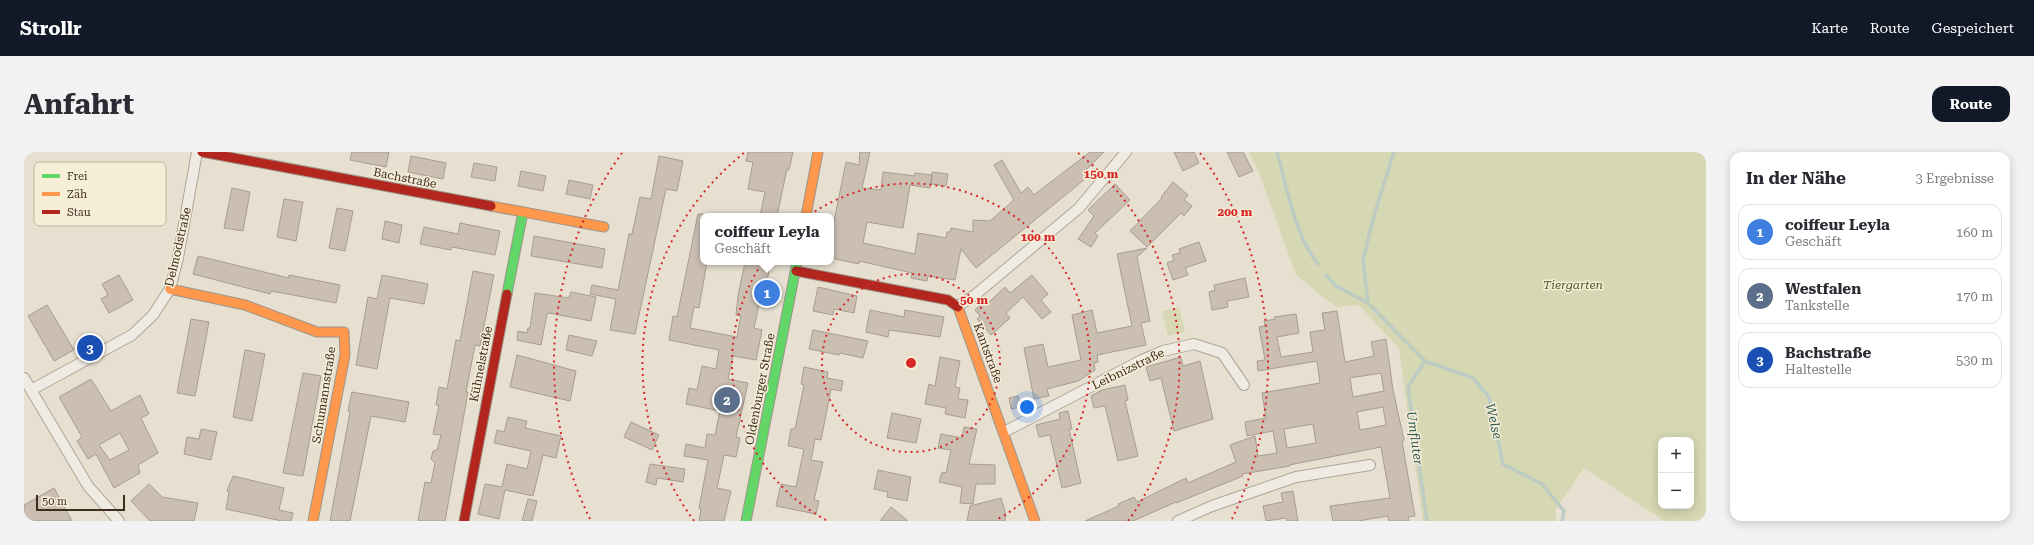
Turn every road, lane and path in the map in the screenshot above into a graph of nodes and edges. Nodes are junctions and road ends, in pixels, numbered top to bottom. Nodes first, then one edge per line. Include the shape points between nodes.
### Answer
1 (197, 152) edge
2 (202, 152) edge
3 (818, 152) edge
4 (1126, 152) edge
5 (522, 212) junction
6 (807, 213) edge
7 (604, 227) dead end
8 (796, 266) edge
9 (170, 289) junction
10 (958, 306) junction
11 (24, 378) edge
12 (1244, 385) dead end
13 (31, 390) junction
14 (1004, 432) junction
15 (1370, 466) dead end
16 (120, 521) edge
17 (313, 521) edge
18 (464, 521) edge
19 (746, 521) edge
20 (1035, 521) edge
21 (1178, 521) edge

1 - 9 street, Delmodstraße
2 - 5 street, Bachstraße
3 - 6 street
4 - 10 street via 1079,208 975,295
5 - 7 street, Bachstraße
5 - 18 street, Kühnelstraße
8 - 10 street via 948,300
8 - 19 street, Oldenburger Straße
9 - 13 street, Delmodstraße via 154,315 132,335
9 - 17 street, Schumannstraße via 245,305 317,332 344,332 345,356
10 - 14 street, Kantstraße
11 - 13 street
12 - 14 street, Leibnizstraße via 1222,353 1194,344 1163,350
13 - 16 street via 88,486
14 - 20 street, Kantstraße
15 - 21 street via 1296,477 1212,506

